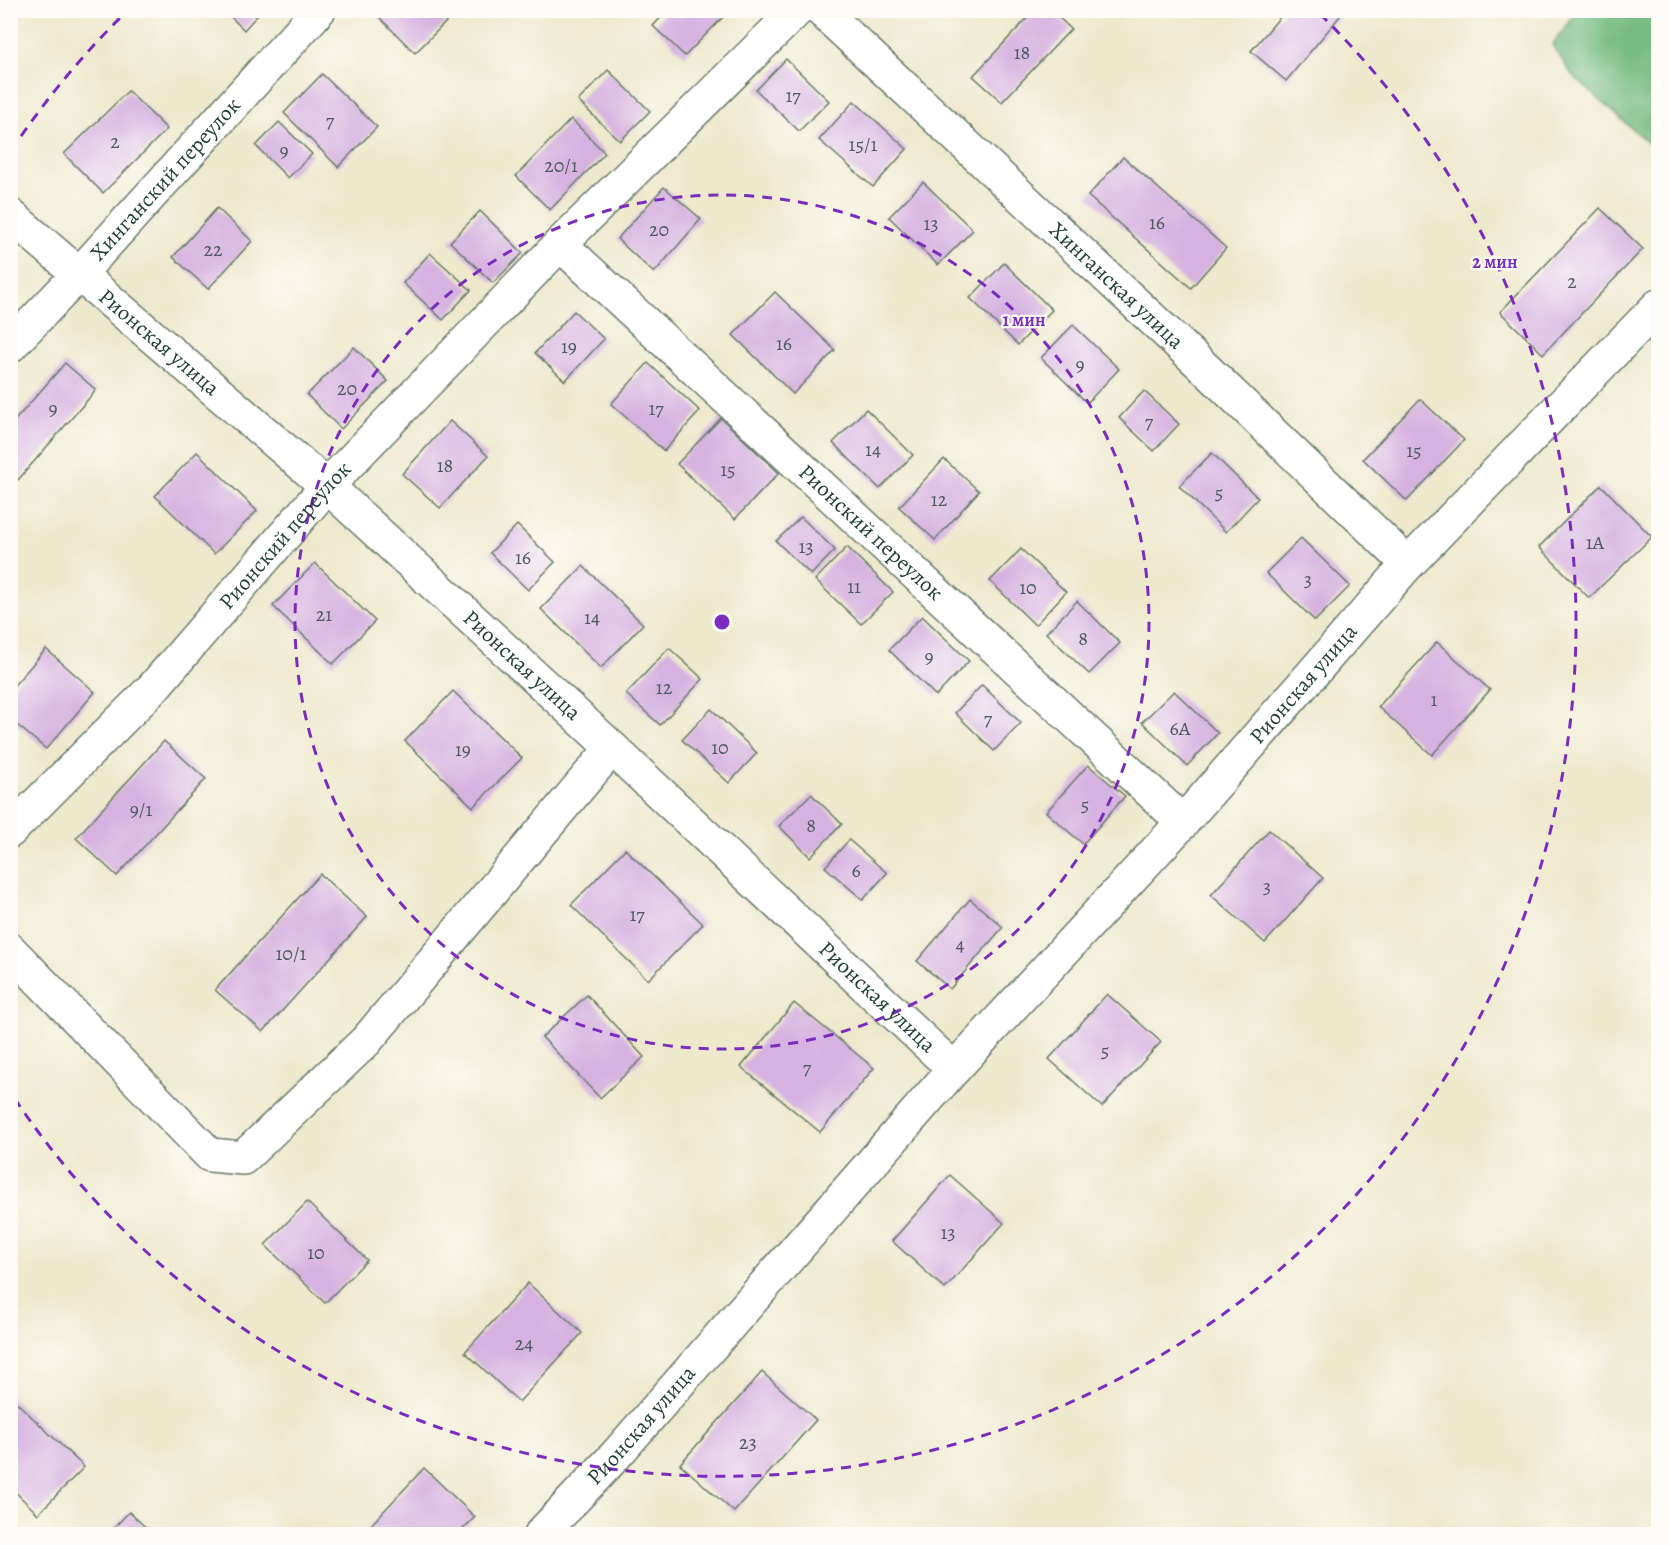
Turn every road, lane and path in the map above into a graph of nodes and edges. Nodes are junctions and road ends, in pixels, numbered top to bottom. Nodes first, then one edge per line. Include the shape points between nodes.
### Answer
1 (319, 10) edge
2 (796, 10) edge
3 (821, 10) edge
4 (10, 215) edge
5 (560, 244) junction
6 (80, 273) junction
7 (1654, 319) edge
8 (10, 346) edge
9 (327, 486) junction
10 (1408, 564) junction
11 (612, 748) junction
12 (1183, 822) junction
13 (10, 831) edge
14 (10, 950) edge
15 (954, 1069) junction
16 (541, 1534) edge

1 - 6 street, Хинганский переулок
2 - 5 street, Рионский переулок
3 - 10 street, Хинганская улица via 1209,372
4 - 6 street, Рионская улица
5 - 9 street, Рионский переулок
5 - 12 street, Рионский переулок
6 - 8 street, Хинганский переулок
6 - 9 street, Рионская улица
7 - 10 street, Рионская улица
9 - 11 street, Рионская улица
9 - 13 street, Рионский переулок via 152,689
10 - 12 street, Рионская улица
11 - 14 street via 366,1041 243,1158 210,1155
11 - 15 street, Рионская улица
12 - 15 street, Рионская улица
15 - 16 street, Рионская улица via 615,1456

